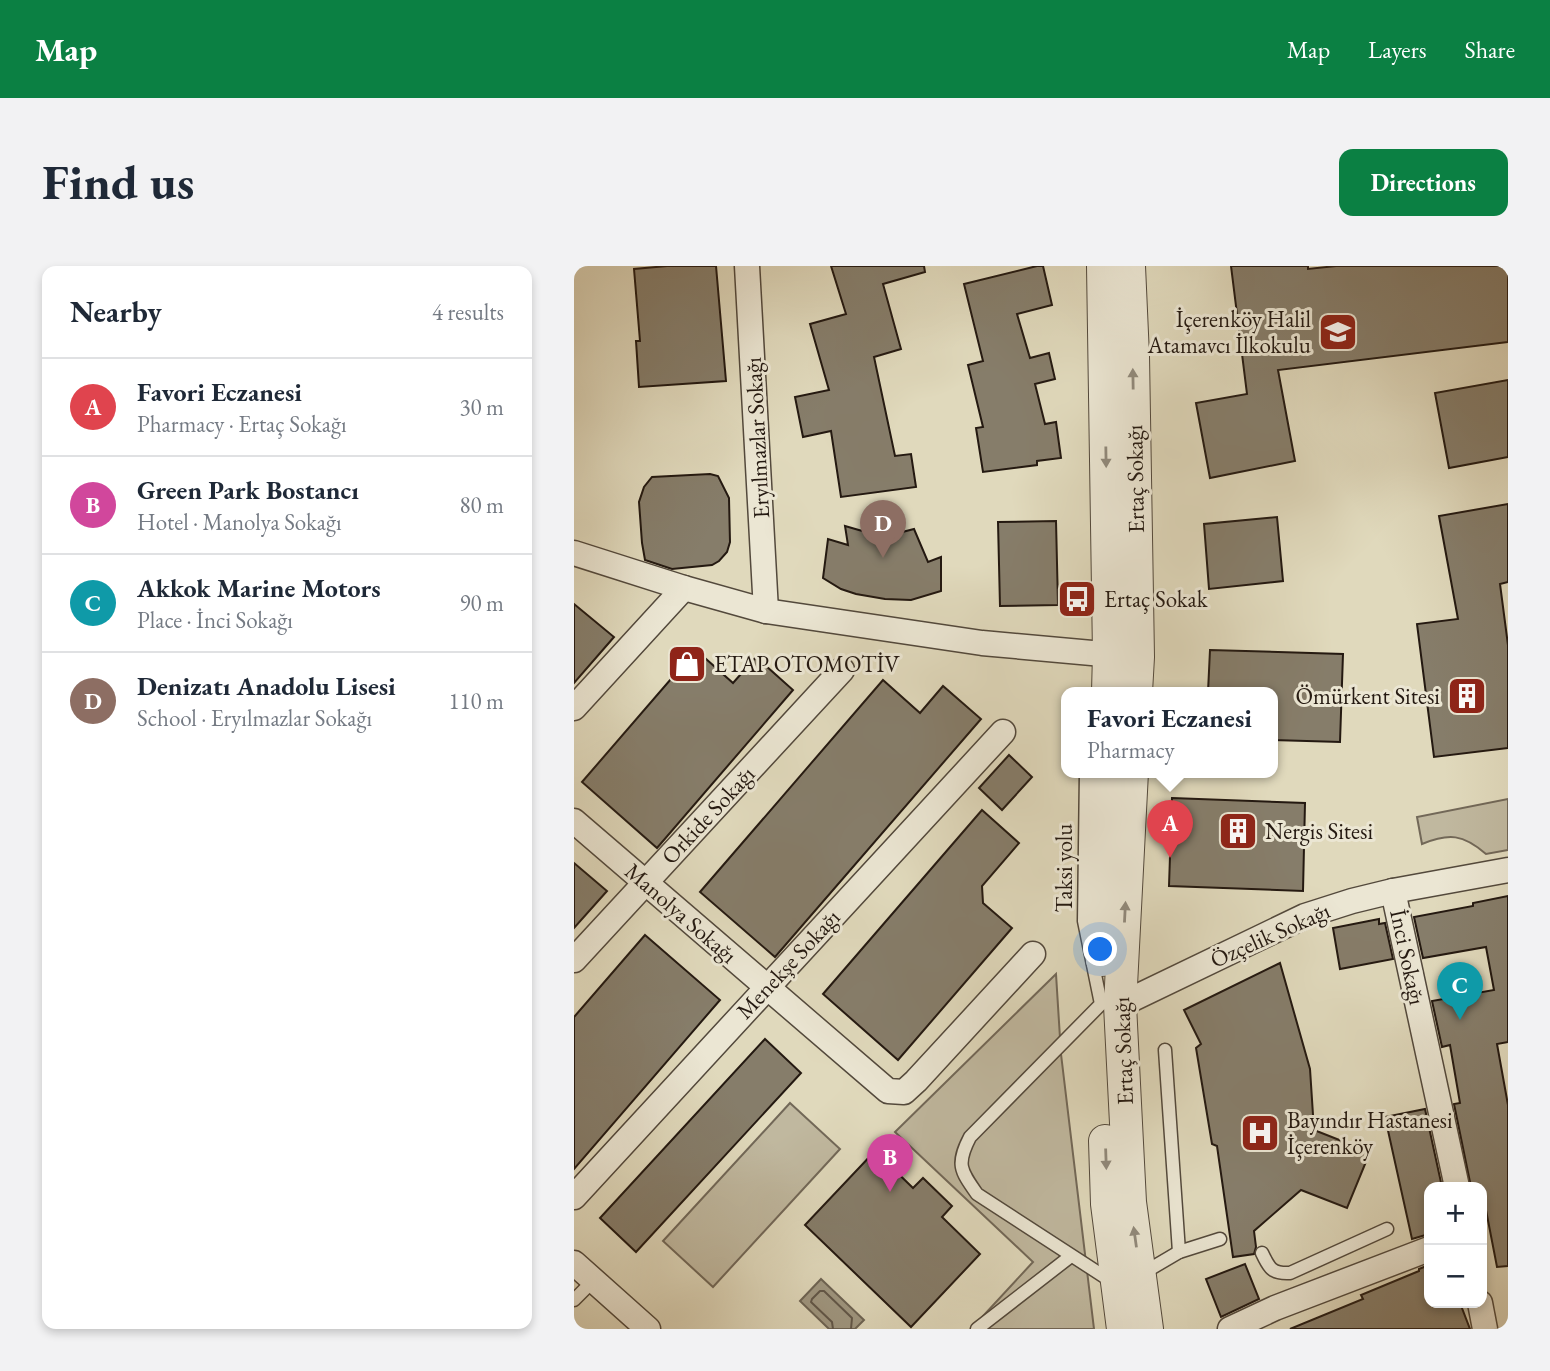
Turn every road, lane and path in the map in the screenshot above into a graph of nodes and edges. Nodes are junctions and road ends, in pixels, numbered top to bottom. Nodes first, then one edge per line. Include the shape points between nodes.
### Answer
1 (747, 266) edge
2 (1103, 266) edge
3 (1129, 266) edge
4 (574, 553) edge
5 (684, 588) junction
6 (766, 611) junction
7 (842, 670) dead end
8 (1113, 671) edge
9 (1131, 687) edge
10 (574, 708) edge
11 (1003, 732) dead end
12 (1086, 778) edge
13 (1106, 778) edge
14 (1131, 778) edge
15 (574, 821) edge
16 (1508, 870) edge
17 (646, 883) junction
18 (1393, 891) junction
19 (1033, 954) dead end
20 (574, 960) edge
21 (767, 987) junction
22 (1111, 1004) junction
23 (1165, 1050) dead end
24 (1456, 1182) edge
25 (574, 1197) edge
26 (1387, 1229) dead end
27 (1220, 1238) dead end
28 (1424, 1251) edge
29 (1179, 1252) junction
30 (1262, 1253) dead end
31 (1072, 1256) junction
32 (574, 1263) edge
33 (594, 1280) junction
34 (1128, 1280) junction
35 (574, 1300) edge
36 (1481, 1308) edge
37 (648, 1329) edge
38 (977, 1329) edge
39 (1123, 1329) edge
40 (1147, 1329) edge
41 (1230, 1329) edge
42 (1486, 1329) edge

1 - 6 street, Eryılmazlar Sokağı
2 -> 8 street, Ertaç Sokağı
8 -> 3 street, Ertaç Sokağı via 1133,356
4 - 5 street
5 - 6 street
5 - 10 street
6 - 8 street via 982,643
7 - 17 street, Orkide Sokağı
8 - 9 street, Ertaç Sokağı
11 - 21 street, Menekşe Sokağı
12 - 22 lane, Taksi yolu via 1084,921
13 - 22 street, Ertaç Sokağı
22 -> 14 street, Ertaç Sokağı
15 - 17 street, Manolya Sokağı
16 - 18 street, Özçelik Sokağı
17 - 20 street, Orkide Sokağı
17 - 21 street, Manolya Sokağı
18 - 22 street, Özçelik Sokağı via 1305,916
18 - 24 street, İnci Sokağı
19 - 21 street, Manolya Sokağı via 904,1092 888,1091
21 - 25 street, Menekşe Sokağı
22 - 31 lane via 970,1137 961,1155 963,1174 977,1194
22 - 34 street, Ertaç Sokağı via 1130,1202
23 - 29 lane
26 - 30 lane via 1290,1273 1268,1268
27 - 29 lane
28 - 41 street
29 - 34 lane
31 - 34 lane
31 - 38 lane
32 - 33 street
33 - 35 lane
33 - 37 street
34 - 39 street, Ertaç Sokağı
34 - 40 street, Ertaç Sokağı
36 - 42 street

